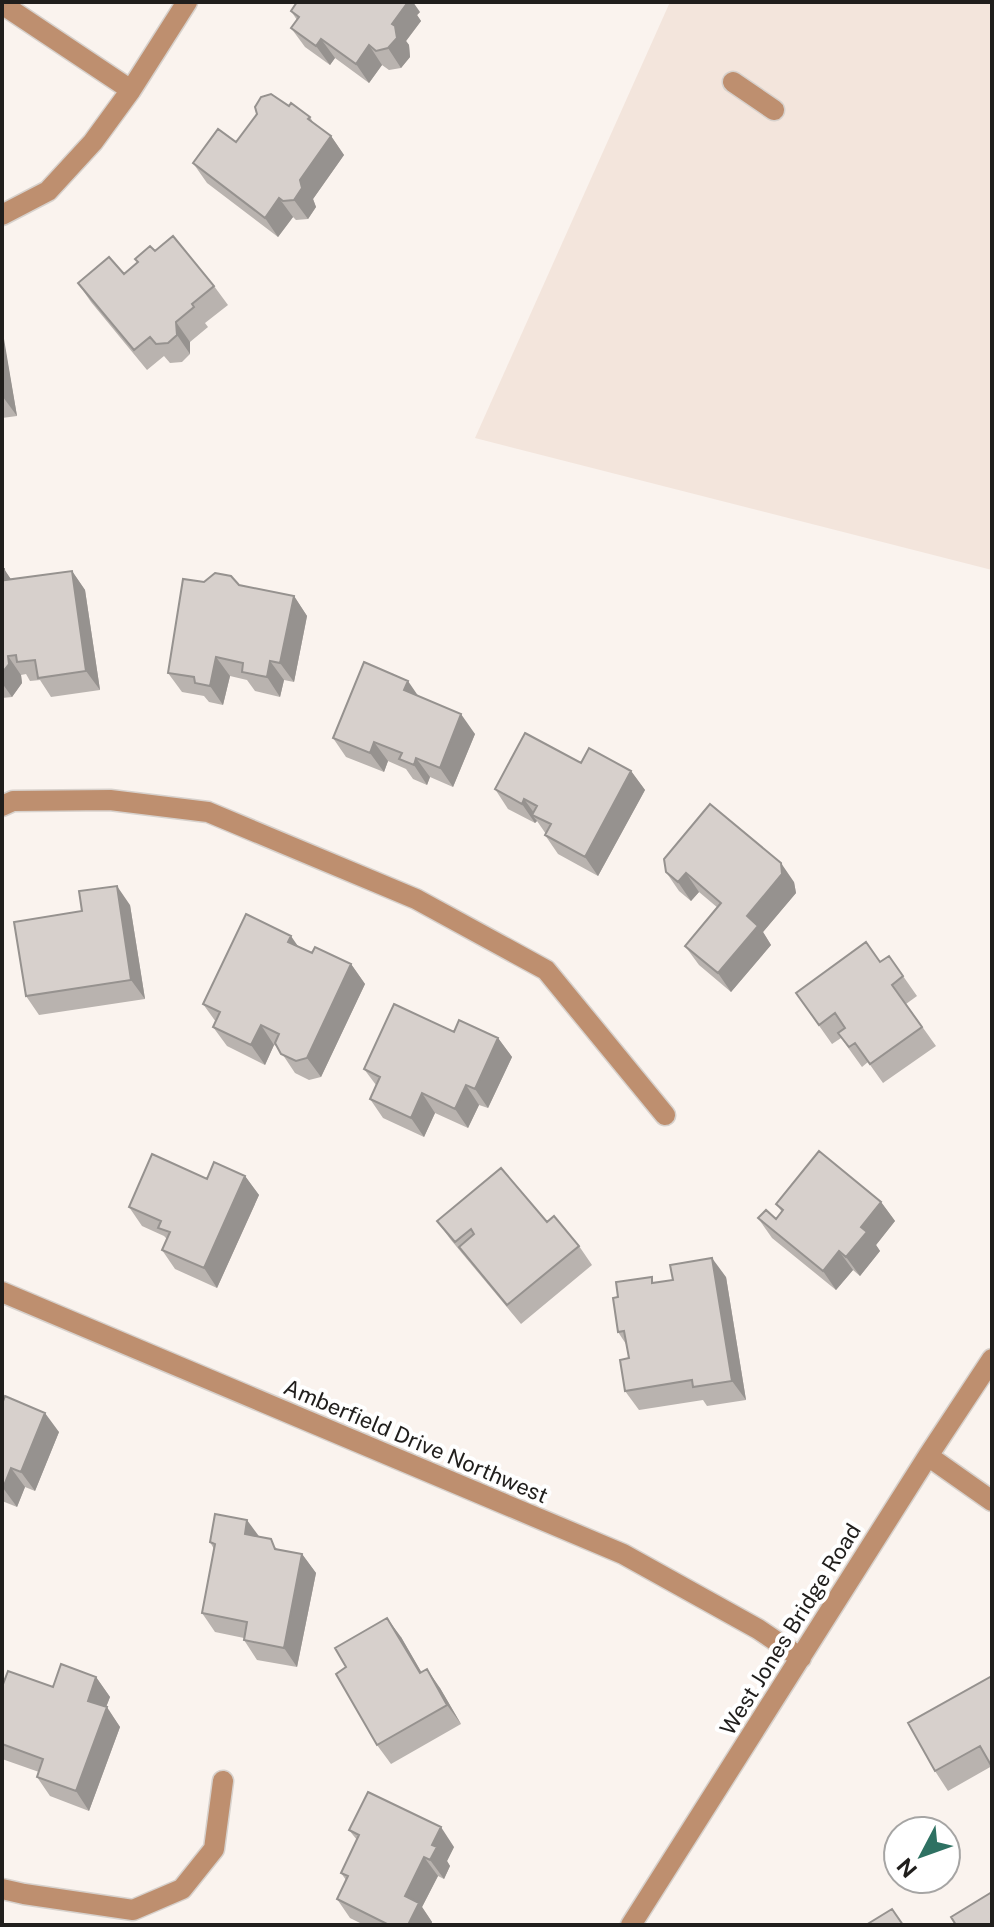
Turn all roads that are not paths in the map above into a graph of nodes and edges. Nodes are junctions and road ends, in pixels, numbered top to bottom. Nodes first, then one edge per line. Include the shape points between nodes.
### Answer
1 (187, 2) edge
2 (2, 4) edge
3 (733, 82) dead end
4 (131, 90) junction
5 (774, 110) dead end
6 (2, 215) edge
7 (2, 806) edge
8 (665, 1115) dead end
9 (2, 1292) edge
10 (992, 1359) edge
11 (928, 1456) junction
12 (992, 1501) edge
13 (801, 1658) junction
14 (223, 1781) dead end
15 (2, 1889) edge
16 (631, 1925) edge

1 - 4 street
2 - 4 street
3 - 5 street
4 - 6 street via 48,191
7 - 8 street via 13,801 110,800 208,812 416,899 546,970
9 - 13 street, Amberfield Drive Northwest via 623,1554
10 - 11 street, West Jones Bridge Road
11 - 12 street
11 - 13 street, West Jones Bridge Road
13 - 16 street, West Jones Bridge Road
14 - 15 street via 214,1849 182,1889 133,1910

